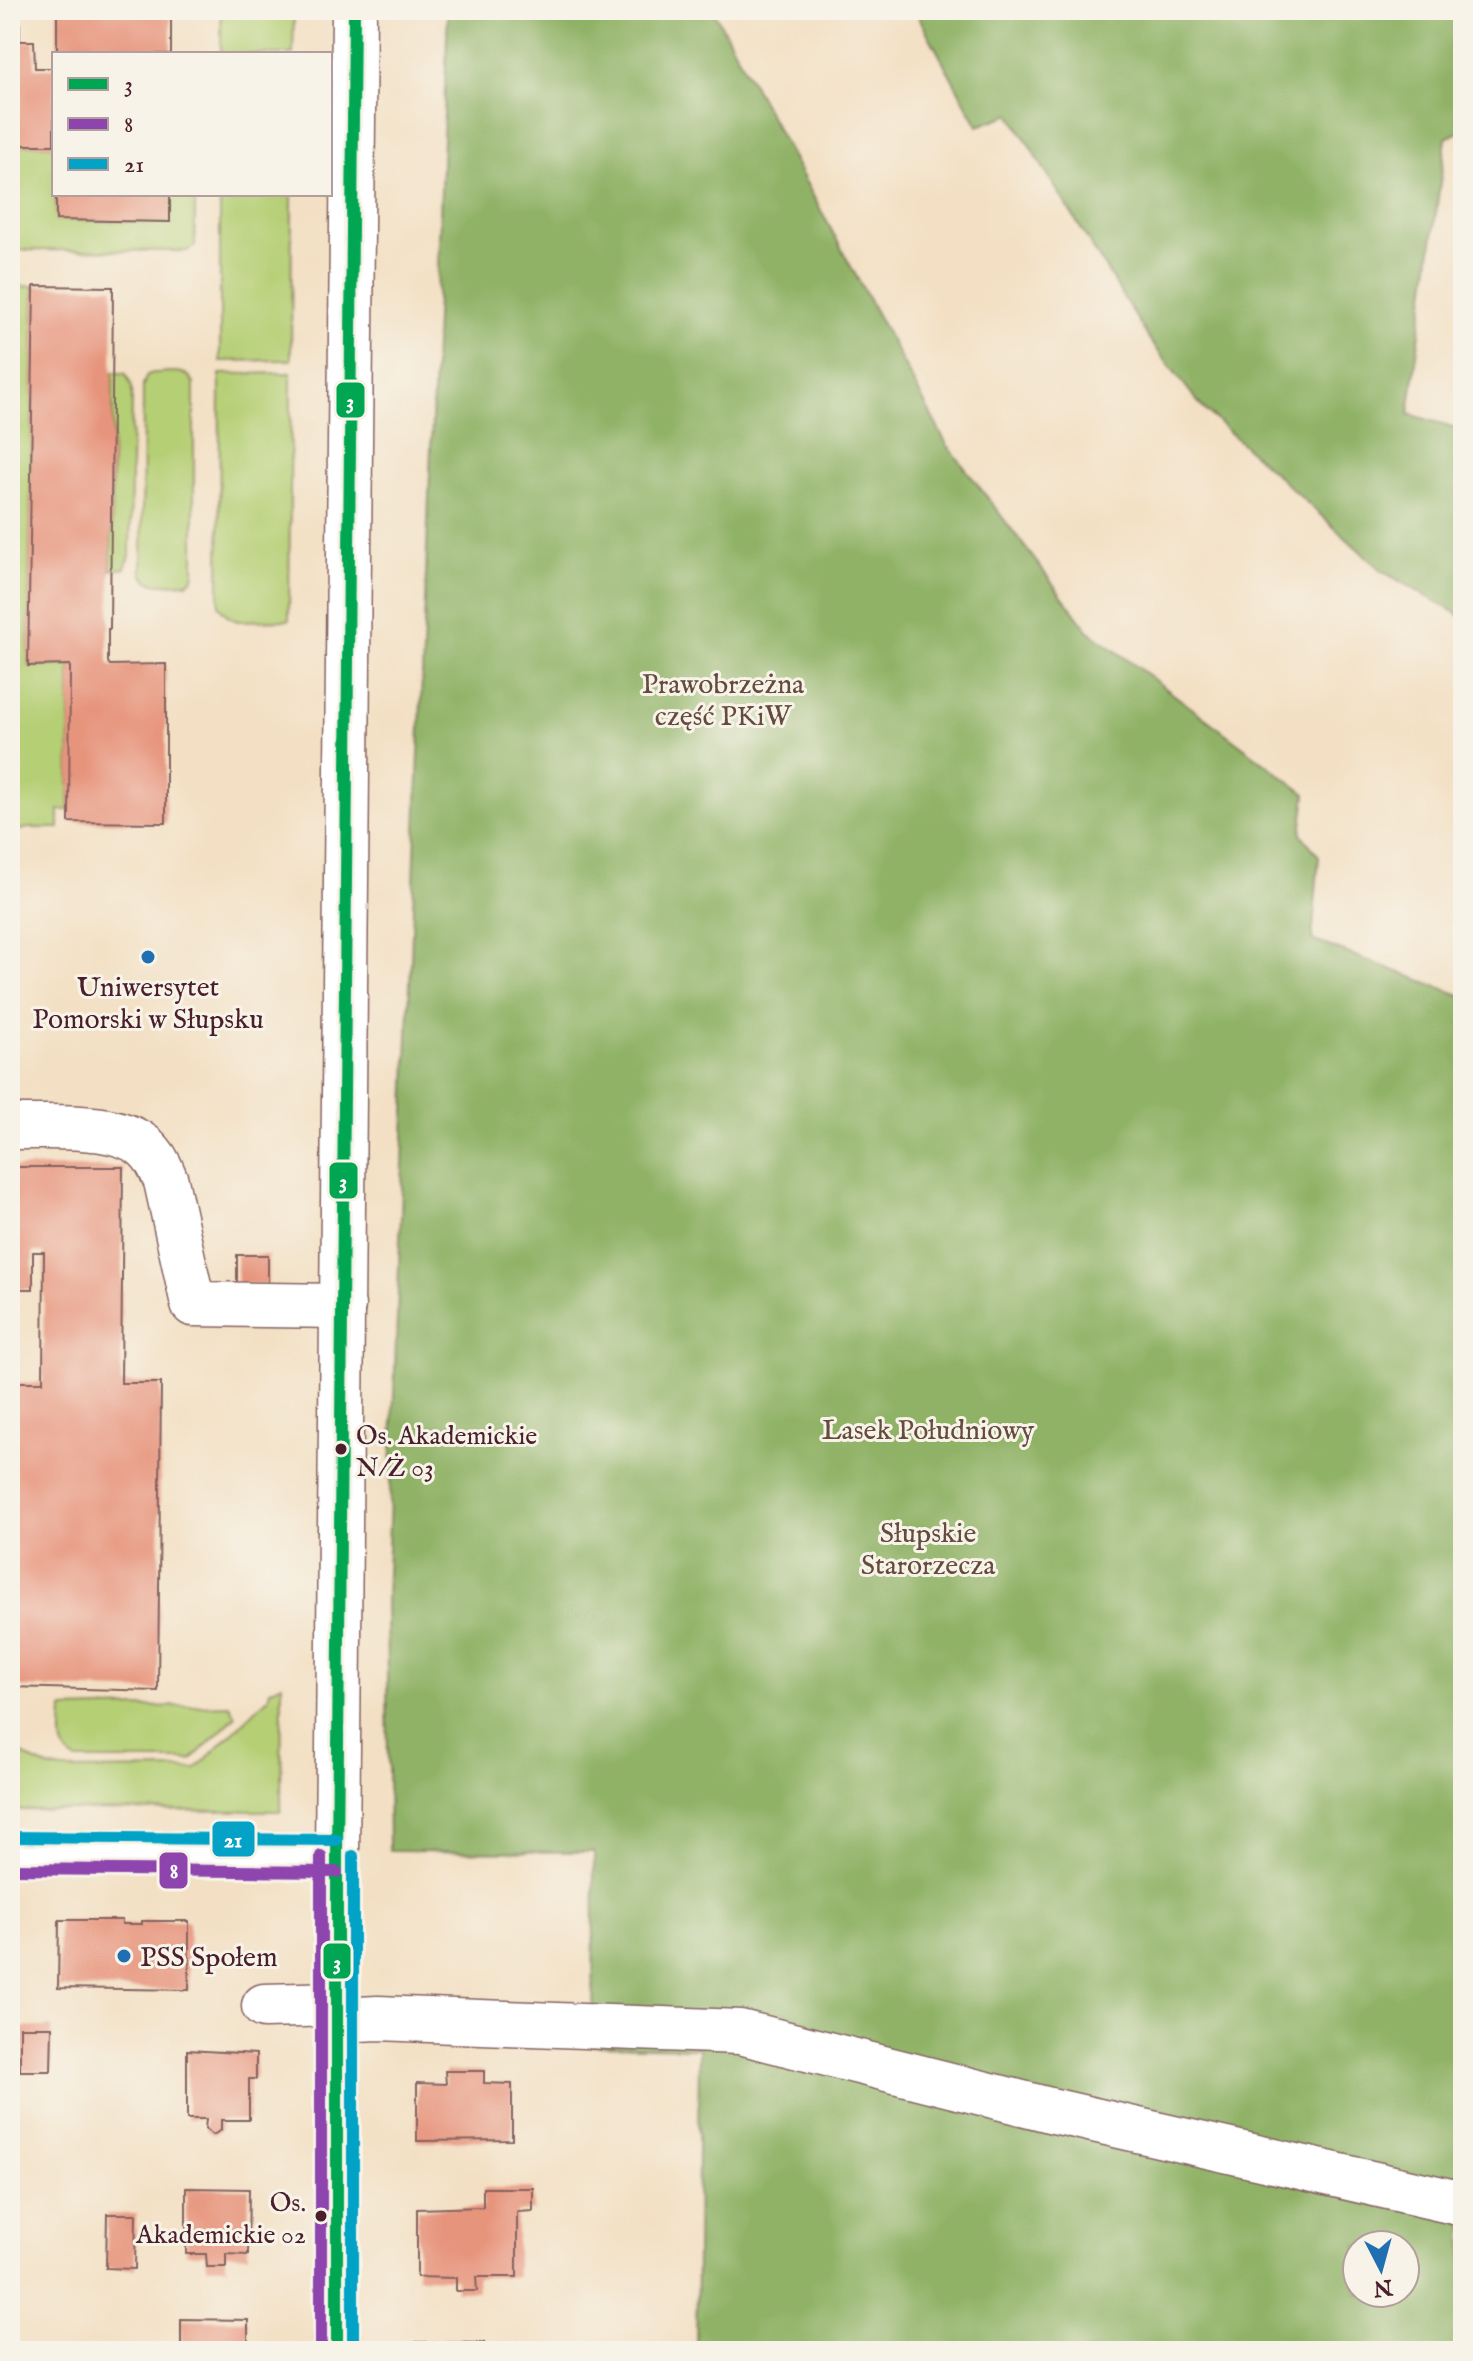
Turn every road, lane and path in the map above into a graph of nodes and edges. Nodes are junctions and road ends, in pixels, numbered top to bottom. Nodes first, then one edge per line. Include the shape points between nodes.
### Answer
1 (354, 10) edge
2 (10, 1127) edge
3 (343, 1306) junction
4 (10, 1853) edge
5 (337, 1856) junction
6 (264, 2006) dead end
7 (338, 2012) junction
8 (1463, 2204) edge
9 (337, 2351) edge

1 - 3 street
2 - 3 street via 107,1131 133,1138 150,1151 166,1181 193,1304
3 - 5 street
4 - 5 street
5 - 7 street
6 - 7 street
7 - 8 street via 378,2018 740,2032 1050,2110
7 - 9 street

